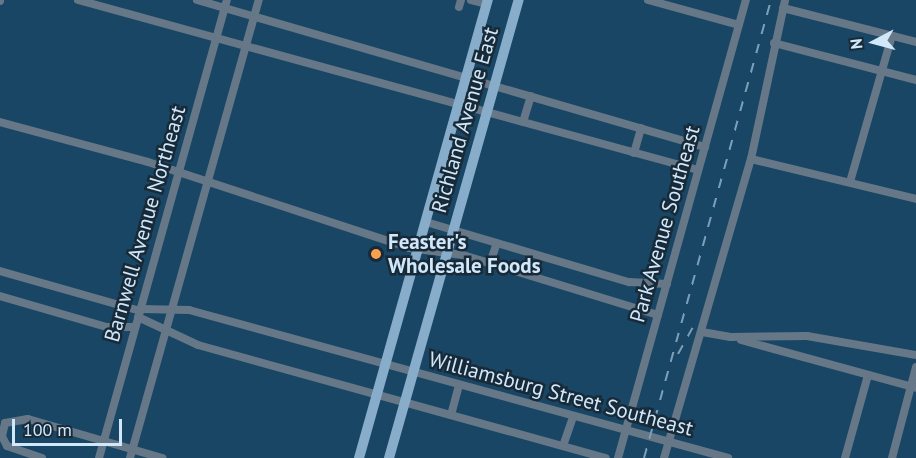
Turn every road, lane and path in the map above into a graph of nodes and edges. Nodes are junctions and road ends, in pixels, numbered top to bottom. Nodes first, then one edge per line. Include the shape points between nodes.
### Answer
1 (78, 0) edge
2 (197, 0) edge
3 (259, 0) edge
4 (471, 0) edge
5 (519, 0) edge
6 (648, 0) edge
7 (746, 0) edge
8 (487, 2) edge
9 (226, 4) edge
10 (784, 4) edge
11 (254, 16) junction
12 (739, 25) junction
13 (892, 36) junction
14 (217, 37) junction
15 (916, 42) edge
16 (774, 44) junction
17 (247, 45) junction
18 (879, 73) junction
19 (466, 78) junction
20 (916, 81) edge
21 (495, 85) junction
22 (531, 96) junction
23 (458, 106) junction
24 (487, 113) junction
25 (0, 122) edge
26 (523, 122) junction
27 (641, 128) junction
28 (705, 147) junction
29 (634, 153) junction
30 (751, 159) junction
31 (698, 170) junction
32 (181, 172) junction
33 (211, 181) junction
34 (850, 182) junction
35 (916, 199) edge
36 (426, 222) junction
37 (455, 229) junction
38 (497, 243) junction
39 (418, 250) junction
40 (448, 253) junction
41 (490, 263) junction
42 (0, 271) edge
43 (667, 284) junction
44 (0, 296) edge
45 (175, 308) junction
46 (140, 314) junction
47 (658, 315) junction
48 (133, 327) junction
49 (702, 332) junction
50 (167, 334) junction
51 (731, 337) junction
52 (916, 355) edge
53 (386, 365) junction
54 (916, 367) edge
55 (412, 372) junction
56 (868, 375) junction
57 (459, 386) junction
58 (914, 387) edge
59 (377, 396) junction
60 (404, 403) junction
61 (0, 414) edge
62 (451, 415) junction
63 (573, 417) junction
64 (4, 424) junction
65 (626, 430) junction
66 (104, 440) junction
67 (667, 441) junction
68 (563, 446) junction
69 (131, 454) edge
70 (42, 458) edge
71 (99, 458) edge
72 (162, 458) edge
73 (359, 458) edge
74 (389, 458) edge
75 (606, 458) edge
76 (618, 458) edge
77 (664, 458) edge
78 (728, 458) edge
79 (845, 458) edge
80 (892, 458) edge

1 - 14 street
2 - 9 street
3 - 11 street
4 - 8 street
5 - 21 main road, Richland Avenue East
6 - 12 street
7 - 12 street, Park Avenue Southeast
8 - 19 main road, Richland Avenue East
9 - 11 street
9 - 14 street, Barnwell Avenue Northeast
10 - 13 street
10 - 16 street
11 - 17 street
11 - 19 street
12 - 28 street, Park Avenue Southeast
13 - 15 street
13 - 18 street
14 - 17 street
14 - 32 street, Barnwell Avenue Northeast
16 - 18 street
16 - 30 street
17 - 23 street
17 - 33 street
18 - 20 street
18 - 34 street
19 - 21 street
19 - 23 main road, Richland Avenue East
21 - 22 street
21 - 24 main road, Richland Avenue East
22 - 26 street
22 - 27 street
23 - 24 street
23 - 36 main road, Richland Avenue East
24 - 26 street
24 - 37 main road, Richland Avenue East
25 - 32 street
26 - 29 street
27 - 28 street
27 - 29 street
28 - 31 street, Park Avenue Southeast
29 - 31 street
30 - 34 street
30 - 49 street
31 - 43 street, Park Avenue Southeast
32 - 33 street
32 - 46 street, Barnwell Avenue Northeast
33 - 39 street
33 - 45 street
34 - 35 street
36 - 37 street
36 - 39 main road, Richland Avenue East
37 - 38 street
37 - 40 main road, Richland Avenue East
38 - 41 street
38 - 43 street via 629,282
39 - 40 street
39 - 53 main road, Richland Avenue East
40 - 41 street
40 - 55 main road, Richland Avenue East
41 - 47 street
42 - 46 street via 121,305
43 - 47 street, Park Avenue Southeast
44 - 48 street via 107,327
45 - 46 street, Williamsburg Street Southeast
45 - 50 street
45 - 53 street, Williamsburg Street Southeast
46 - 48 street, Barnwell Avenue Northeast
46 - 50 street
47 - 65 street, Park Avenue Southeast
48 - 66 street, Barnwell Avenue Northeast
49 - 51 street
49 - 67 street
50 - 59 street
50 - 69 street
51 - 52 street via 807,336
51 - 56 street
53 - 55 street, Williamsburg Street Southeast
53 - 59 main road, Richland Avenue East
54 - 58 street
55 - 57 street, Williamsburg Street Southeast
55 - 60 main road, Richland Avenue East
56 - 58 street
56 - 79 street
57 - 62 street
57 - 63 street, Williamsburg Street Southeast
58 - 80 street
59 - 60 street
59 - 73 main road, Richland Avenue East
60 - 62 street
60 - 74 main road, Richland Avenue East
61 - 64 street
62 - 68 street
63 - 65 street, Williamsburg Street Southeast
63 - 68 street
64 - 66 street via 18,417
64 - 70 street via 7,446
65 - 67 street, Williamsburg Street Southeast
65 - 76 street, Park Avenue Southeast
66 - 69 street
66 - 71 street, Barnwell Avenue Northeast
67 - 77 street
67 - 78 street, Williamsburg Street Southeast
68 - 75 street
69 - 72 street

